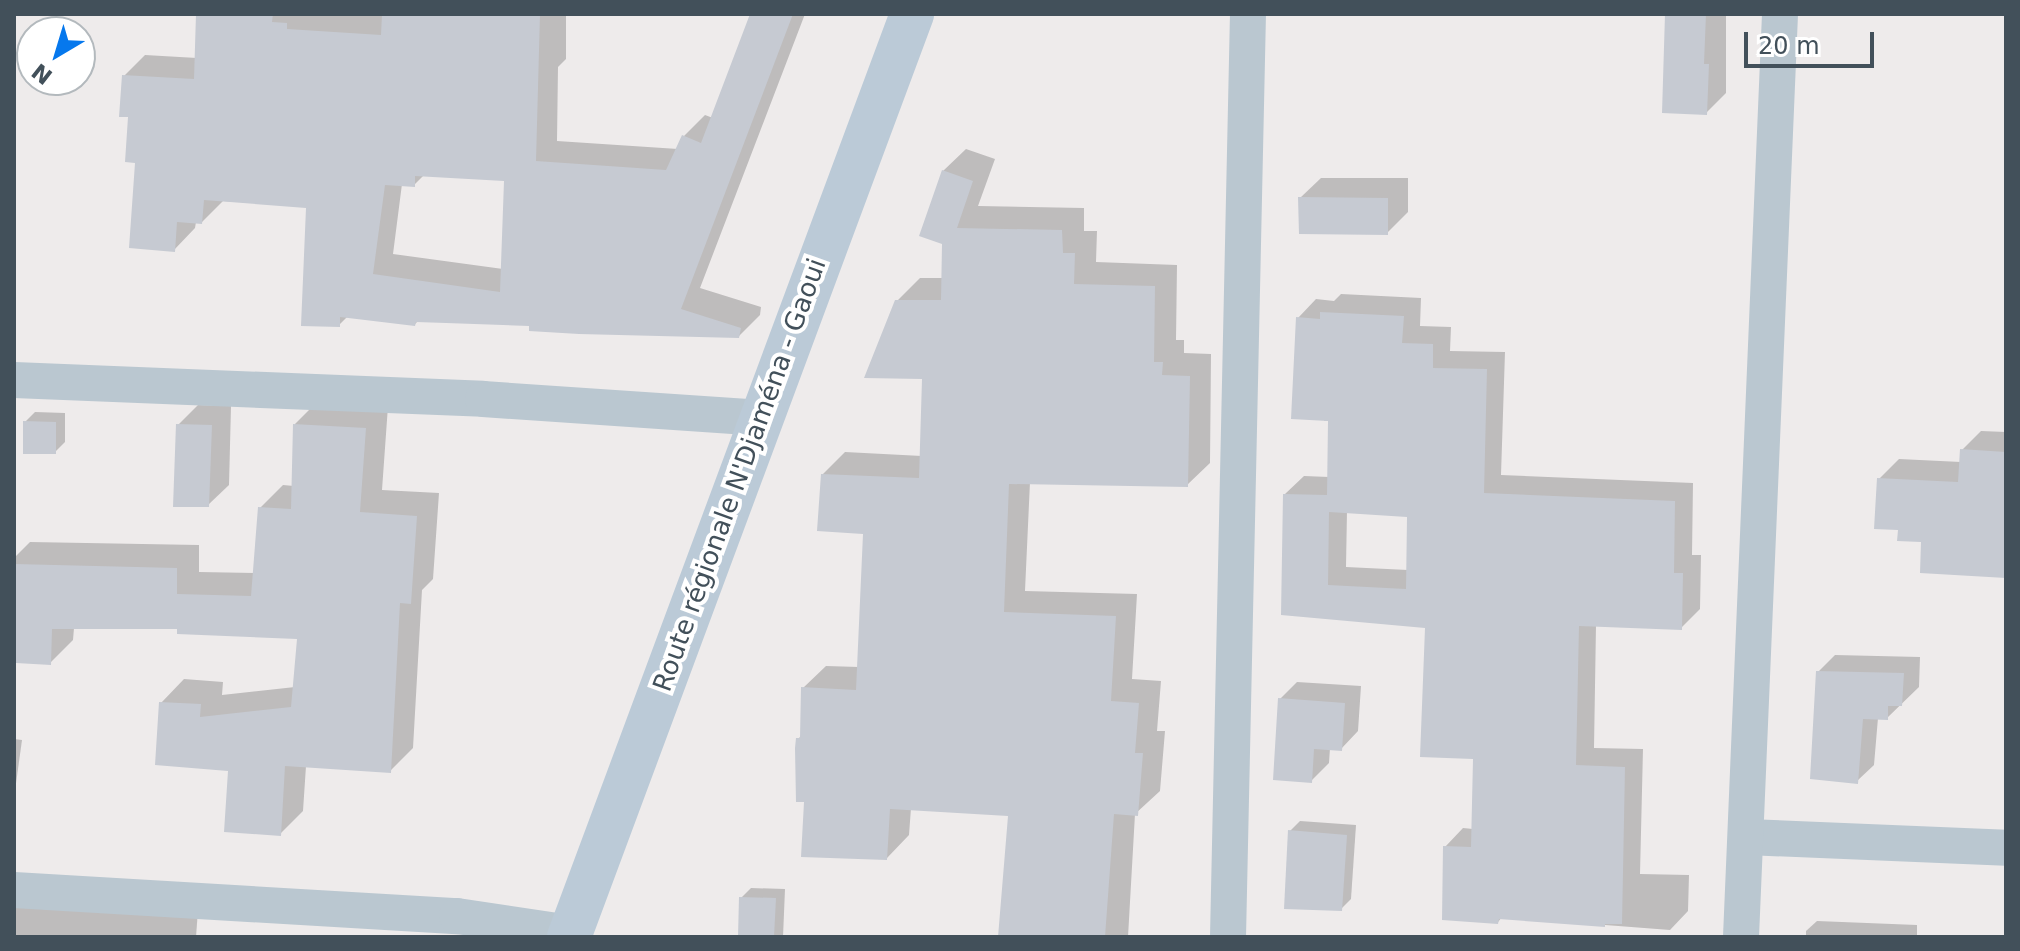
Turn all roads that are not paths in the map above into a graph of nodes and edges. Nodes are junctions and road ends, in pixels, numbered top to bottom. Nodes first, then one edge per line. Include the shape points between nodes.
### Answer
1 (912, 14) edge
2 (1248, 14) edge
3 (1780, 14) edge
4 (14, 380) edge
5 (762, 418) junction
6 (1747, 837) junction
7 (2006, 848) edge
8 (14, 890) edge
9 (572, 936) edge
10 (1228, 937) edge
11 (1741, 937) edge

1 - 5 street, Route régionale N'Djaména - Gaoui
2 - 10 street
3 - 6 street
4 - 5 street via 483,399
5 - 9 street, Route régionale N'Djaména - Gaoui
6 - 7 street
6 - 11 street
8 - 9 street via 457,916

